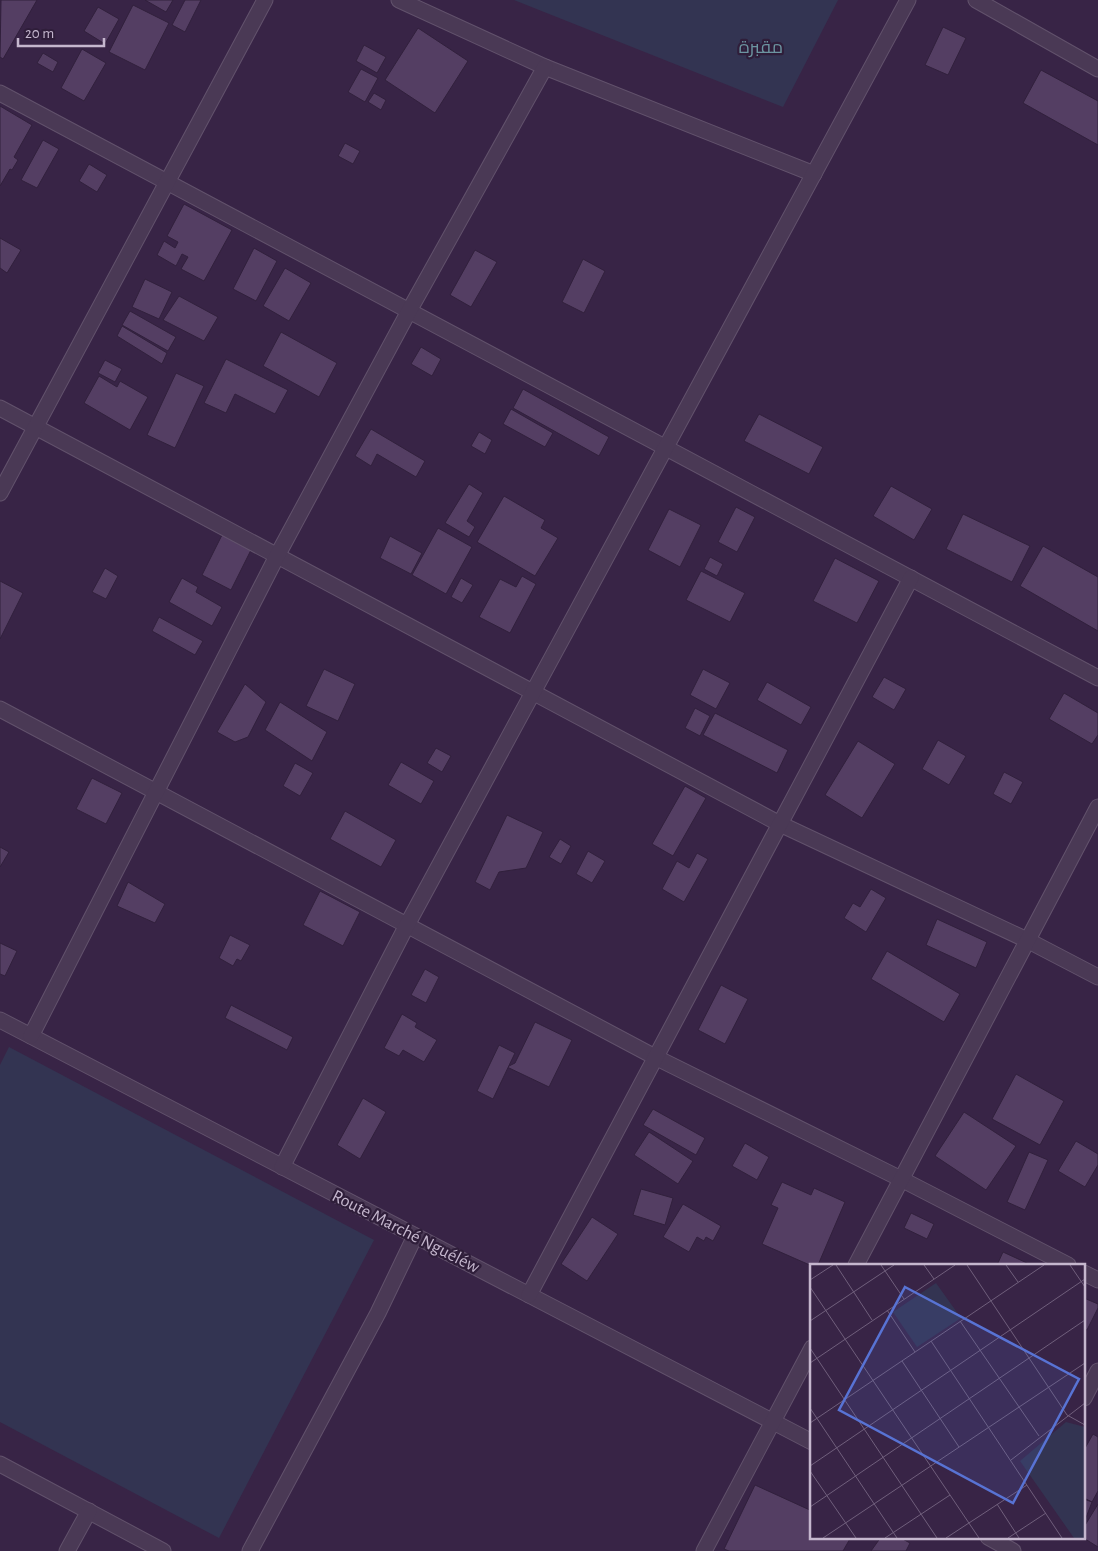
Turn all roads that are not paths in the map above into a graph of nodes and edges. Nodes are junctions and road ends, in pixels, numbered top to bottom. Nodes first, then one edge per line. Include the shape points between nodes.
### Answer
1 (265, 0) edge
2 (400, 0) edge
3 (908, 0) edge
4 (976, 0) edge
5 (545, 67) junction
6 (1098, 69) edge
7 (0, 92) edge
8 (814, 174) junction
9 (167, 182) junction
10 (410, 311) junction
11 (0, 408) edge
12 (35, 427) junction
13 (666, 447) junction
14 (0, 493) edge
15 (277, 556) junction
16 (911, 578) junction
17 (1098, 678) edge
18 (533, 692) junction
19 (0, 709) edge
20 (156, 792) junction
21 (1098, 807) edge
22 (780, 824) junction
23 (407, 925) junction
24 (1027, 940) junction
25 (1098, 977) edge
26 (0, 1020) edge
27 (31, 1036) junction
28 (655, 1057) junction
29 (282, 1167) junction
30 (901, 1179) junction
31 (415, 1236) junction
32 (857, 1264) edge
33 (1066, 1264) edge
34 (1086, 1274) edge
35 (1098, 1280) edge
36 (529, 1295) junction
37 (810, 1352) edge
38 (1098, 1372) edge
39 (1086, 1394) edge
40 (773, 1421) junction
41 (810, 1441) edge
42 (0, 1464) edge
43 (89, 1511) junction
44 (990, 1538) edge
45 (1009, 1547) edge
46 (67, 1551) edge
47 (163, 1551) edge
48 (250, 1551) edge
49 (704, 1551) edge

1 - 9 street
2 - 5 street
3 - 8 street
4 - 6 street
5 - 8 street
5 - 10 street
7 - 9 street
8 - 13 street
9 - 10 street
9 - 12 street
10 - 13 street
10 - 15 street
11 - 12 street
12 - 14 street
12 - 15 street
13 - 16 street
13 - 18 street
15 - 18 street
15 - 20 street
16 - 17 street
16 - 22 street
18 - 22 street
18 - 23 street
19 - 20 street
20 - 23 street
20 - 27 street
21 - 24 street
22 - 24 street
22 - 28 street
23 - 28 street
23 - 29 street
24 - 25 street
24 - 30 street
26 - 27 street, Route Marché Nguéléw
27 - 29 street, Route Marché Nguéléw
28 - 30 street
28 - 36 street
29 - 31 street, Route Marché Nguéléw
30 - 32 street
30 - 33 street
31 - 36 street, Route Marché Nguéléw
31 - 48 street via 378,1313
34 - 35 street
36 - 40 street, Route Marché Nguéléw
37 - 40 street
38 - 39 street
40 - 41 street, Route Marché Nguéléw
40 - 49 street
42 - 43 street
43 - 46 street
43 - 47 street
44 - 45 street

